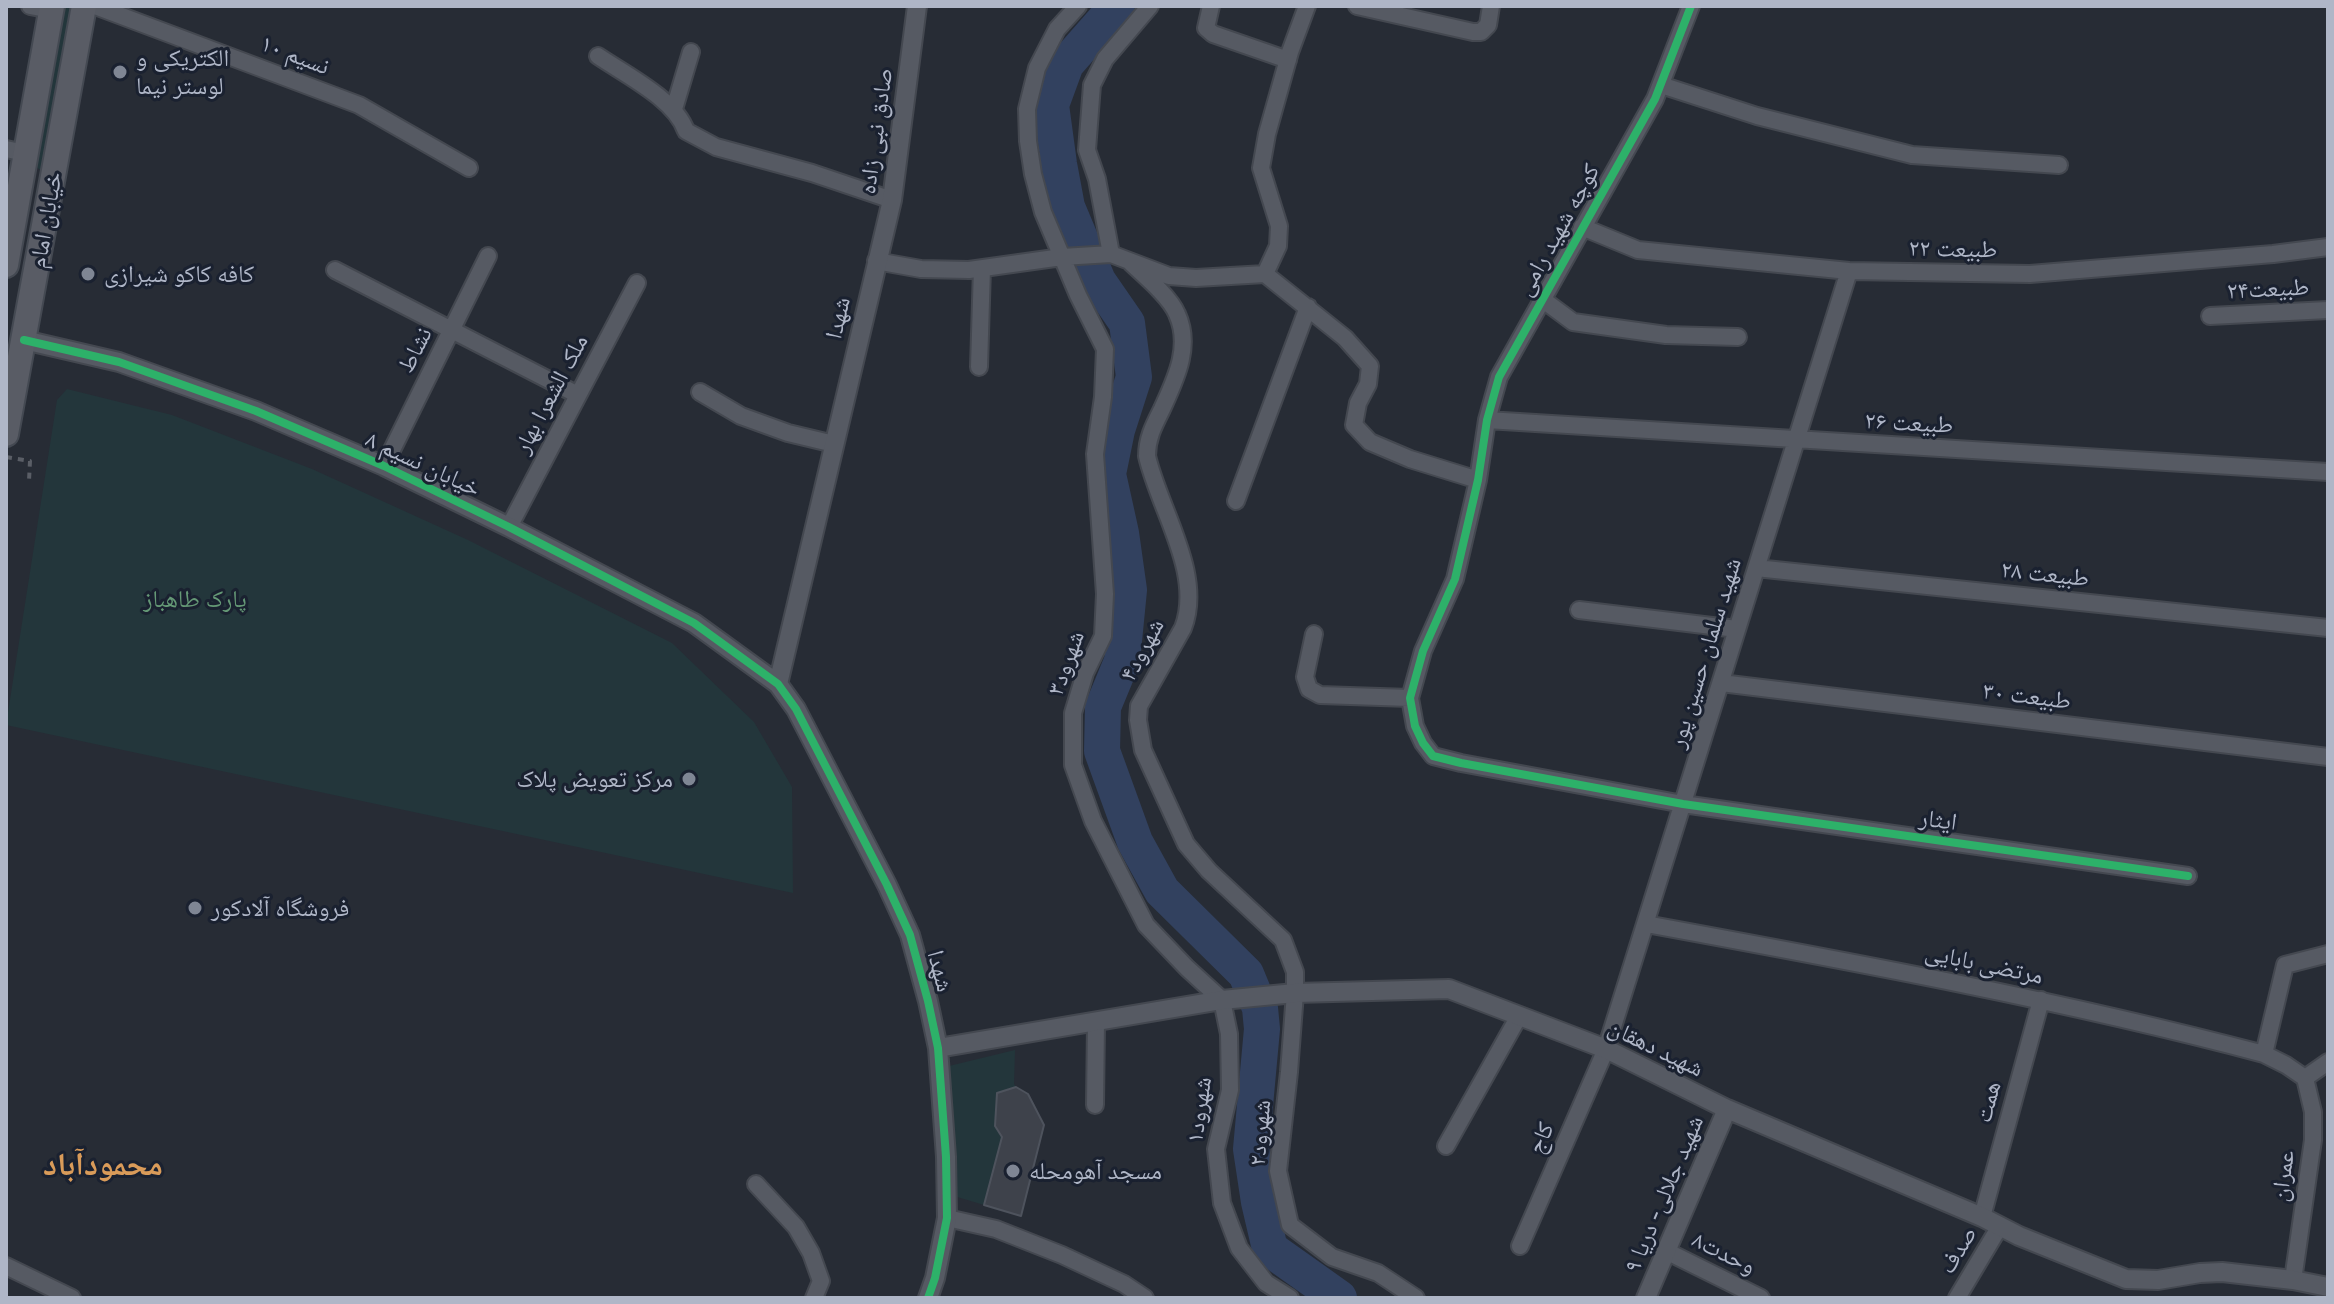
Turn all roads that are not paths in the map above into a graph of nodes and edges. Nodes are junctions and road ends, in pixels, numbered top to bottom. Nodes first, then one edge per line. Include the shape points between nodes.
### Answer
1 (84, 6) edge
2 (95, 6) edge
3 (917, 6) edge
4 (1078, 6) edge
5 (1150, 6) edge
6 (1211, 6) edge
7 (1307, 6) edge
8 (1357, 6) edge
9 (1491, 6) edge
10 (1691, 6) edge
11 (44, 7) edge
12 (691, 52) dead end
13 (598, 56) dead end
14 (1288, 60) junction
15 (1661, 85) junction
16 (674, 109) junction
17 (16, 151) edge
18 (2059, 165) dead end
19 (469, 168) dead end
20 (892, 200) junction
21 (1582, 227) junction
22 (2328, 247) edge
23 (1111, 254) junction
24 (488, 256) dead end
25 (1062, 257) junction
26 (876, 261) junction
27 (6, 263) edge
28 (1131, 263) junction
29 (982, 268) junction
30 (335, 270) dead end
31 (1849, 271) junction
32 (1265, 274) junction
33 (637, 283) dead end
34 (1542, 299) junction
35 (1308, 307) junction
36 (2328, 310) edge
37 (2210, 316) dead end
38 (452, 330) junction
39 (1738, 337) dead end
40 (24, 340) junction
41 (979, 367) dead end
42 (700, 392) dead end
43 (578, 395) junction
44 (1487, 420) junction
45 (6, 434) edge
46 (1796, 440) junction
47 (834, 444) junction
48 (384, 466) junction
49 (2328, 472) edge
50 (1478, 480) junction
51 (1236, 501) dead end
52 (509, 527) junction
53 (1756, 568) junction
54 (1579, 610) dead end
55 (2328, 628) edge
56 (1737, 629) junction
57 (1314, 634) dead end
58 (1721, 683) junction
59 (778, 684) junction
60 (1410, 698) junction
61 (2328, 757) edge
62 (1683, 804) junction
63 (2188, 876) dead end
64 (1646, 924) junction
65 (2328, 954) edge
66 (1295, 993) junction
67 (1222, 1000) junction
68 (2041, 1000) junction
69 (1519, 1016) junction
70 (1096, 1023) junction
71 (938, 1048) junction
72 (1606, 1049) junction
73 (2264, 1054) junction
74 (2328, 1062) edge
75 (2305, 1078) junction
76 (1095, 1105) dead end
77 (1727, 1109) junction
78 (2320, 1140) edge
79 (1446, 1146) dead end
80 (756, 1184) dead end
81 (1982, 1217) junction
82 (947, 1218) junction
83 (2000, 1226) junction
84 (1520, 1246) dead end
85 (1666, 1251) junction
86 (6, 1266) edge
87 (2293, 1280) junction
88 (2328, 1287) edge
89 (72, 1298) edge
90 (814, 1298) edge
91 (928, 1298) edge
92 (1145, 1298) edge
93 (1290, 1298) edge
94 (1416, 1298) edge
95 (1646, 1298) edge
96 (1761, 1298) edge
97 (1957, 1298) edge

1 - 40 main road, خیابان امام
2 - 19 street, نسیم ۱۰ via 359,105
3 - 20 street, صادق نبی زاده
4 - 25 street, شهرود۳ via 1057,29 1037,68 1027,109 1033,174
5 - 23 street via 1105,59 1092,85 1087,150
6 - 14 street via 1206,28 1213,34
7 - 14 street
8 - 9 street via 1473,32 1488,25
10 - 15 street, کوچه شهید رامی
11 - 17 main road, خیابان امام
12 - 16 street
13 - 16 street
14 - 32 street via 1261,168 1279,226 1278,246
15 - 18 street via 1757,116 1912,155
15 - 21 street, کوچه شهید رامی
16 - 20 street via 686,131 716,147
17 - 27 main road, خیابان امام
20 - 26 street, صادق نبی زاده
21 - 31 street, طبیعت ۲۲ via 1638,250
21 - 34 street, کوچه شهید رامی
22 - 31 street, طبیعت ۲۲ via 2030,274
23 - 25 street
23 - 28 street
24 - 38 street, نشاط
25 - 29 street
25 - 67 street, شهرود۳ via 1105,349 1095,454 1103,636 1073,713 1073,765 1093,821 1146,925
26 - 29 street via 921,269
26 - 47 street, شهدا
28 - 32 street via 1169,276
28 - 66 street, شهرود۴ via 1177,312 1181,326 1180,369 1147,442 1147,456 1190,596 1183,628 1139,706 1140,740 1186,844 1283,940 1295,972
29 - 41 street
30 - 38 street
31 - 46 street, شهید سلمان حسین پور
32 - 35 street
33 - 43 street, ملک الشعرا بهار
34 - 39 street via 1573,322 1666,335
34 - 44 street, کوچه شهید رامی via 1499,377
35 - 50 street via 1370,366 1354,425 1370,442
35 - 51 street
36 - 37 street, طبیعت۲۴
38 - 43 street
38 - 48 street, نشاط
40 - 45 main road, خیابان امام
40 - 48 street, خیابان نسیم ۸ via 119,362 256,411
42 - 47 street via 741,416
43 - 52 street, ملک الشعرا بهار
44 - 46 street, طبیعت ۲۶
44 - 50 street, کوچه شهید رامی
46 - 49 street, طبیعت ۲۶
46 - 53 street, شهید سلمان حسین پور
47 - 59 street, شهدا
48 - 52 street, خیابان نسیم ۸
50 - 60 street, کوچه شهید رامی via 1455,579 1423,651
52 - 59 street, خیابان نسیم ۸ via 694,623
53 - 55 street, طبیعت ۲۸
53 - 56 street, شهید سلمان حسین پور
54 - 56 street
56 - 58 street, شهید سلمان حسین پور
57 - 60 street via 1305,677 1309,689 1320,695
58 - 61 street, طبیعت ۳۰
58 - 62 street, شهید سلمان حسین پور
59 - 71 street, شهدا via 832,776 910,935
60 - 62 street, ایثار via 1415,726 1433,756
62 - 63 street, ایثار
62 - 64 street, شهید سلمان حسین پور
64 - 68 street, مرتضی بابایی
64 - 72 street, شهید سلمان حسین پور
65 - 73 street via 2285,965
66 - 67 street, شهید دهقان
66 - 69 street, شهید دهقان via 1449,989
66 - 94 street, شهرود۲ via 1278,1171 1290,1225 1332,1257 1378,1273
67 - 70 street, شهید دهقان
67 - 93 street, شهرود۱ via 1230,1090 1216,1149 1222,1203 1239,1248 1266,1283
68 - 73 street, مرتضی بابایی
68 - 81 street, همت
69 - 72 street, شهید دهقان
69 - 79 street
70 - 71 street, شهید دهقان
70 - 76 street
71 - 82 street, شهدا
72 - 77 street, شهید دهقان
72 - 84 street, کاج
73 - 75 street, مرتضی بابایی
74 - 75 street
75 - 78 street, عمران
77 - 81 street, شهید دهقان
77 - 85 street, شهید جلالی- دریا ۹
78 - 87 street, عمران
80 - 90 street via 796,1227 811,1253 821,1281
81 - 83 street, شهید دهقان
82 - 91 street, شهدا
82 - 92 street via 996,1229
83 - 87 street, شهید دهقان via 2126,1279 2222,1272
83 - 97 street, صدف
85 - 95 street, شهید جلالی- دریا ۹
85 - 96 street, وحدت۸
86 - 89 street
87 - 88 street, شهید دهقان

